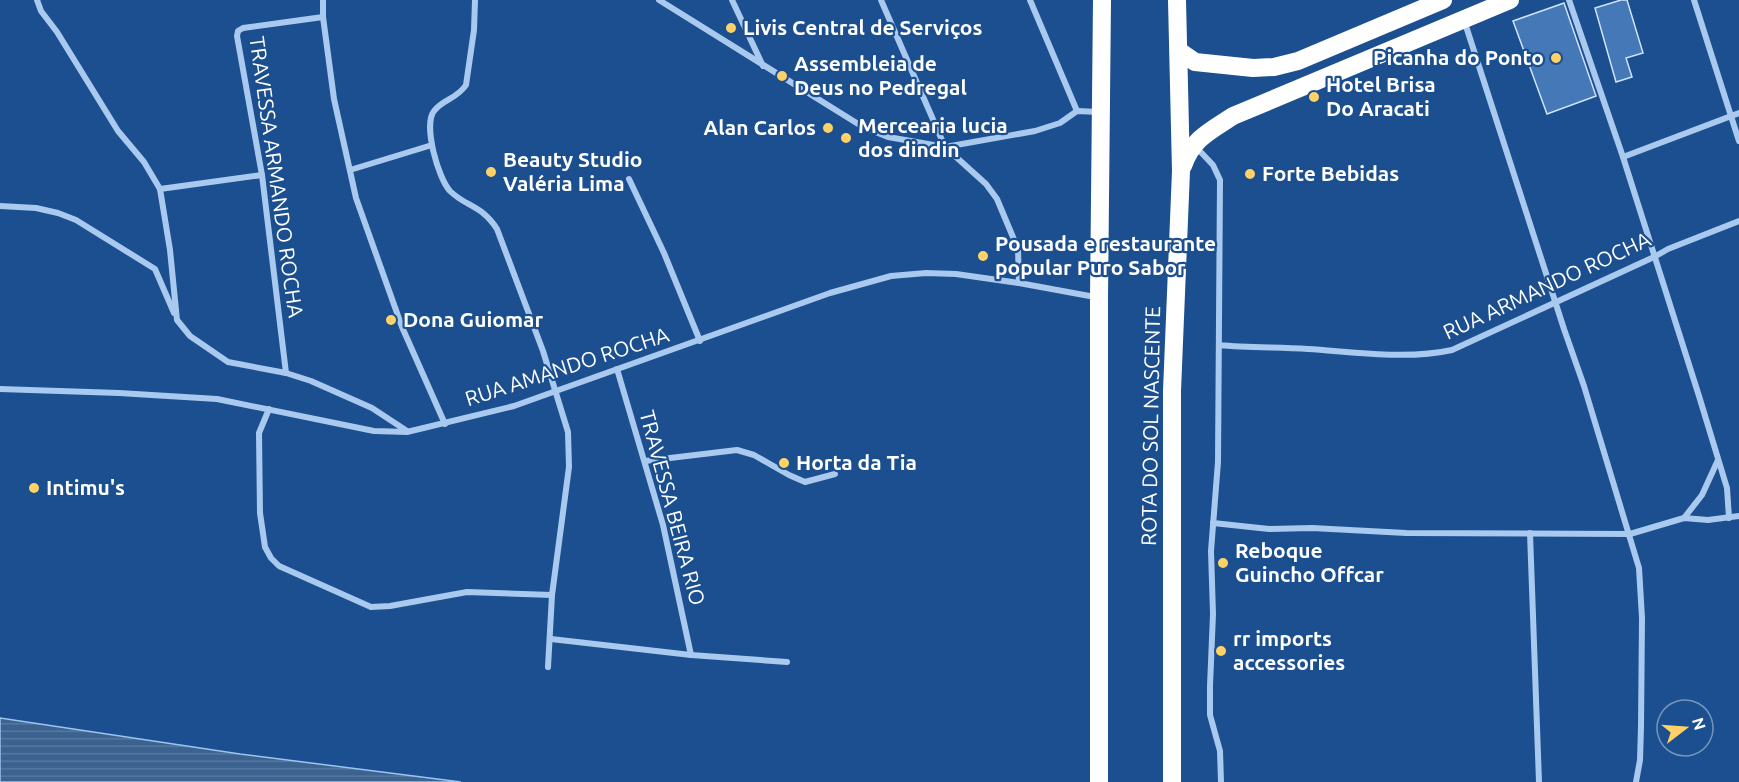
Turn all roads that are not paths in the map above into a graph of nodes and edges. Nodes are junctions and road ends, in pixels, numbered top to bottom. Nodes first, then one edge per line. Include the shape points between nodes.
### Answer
1 (37, 0) edge
2 (323, 0) edge
3 (475, 0) edge
4 (659, 0) edge
5 (732, 0) edge
6 (881, 0) edge
7 (1030, 0) edge
8 (1102, 0) edge
9 (1177, 0) edge
10 (1443, 0) edge
11 (1510, 0) edge
12 (1569, 0) edge
13 (1694, 0) edge
14 (323, 17) junction
15 (1464, 20) junction
16 (1179, 51) junction
17 (763, 66) junction
18 (1077, 111) junction
19 (1101, 112) junction
20 (1739, 113) edge
21 (1731, 116) junction
22 (1739, 141) edge
23 (1193, 144) junction
24 (432, 145) junction
25 (945, 147) junction
26 (1623, 157) junction
27 (350, 170) junction
28 (1181, 171) junction
29 (262, 175) junction
30 (629, 179) dead end
31 (160, 189) junction
32 (0, 206) edge
33 (1739, 221) edge
34 (1654, 257) junction
35 (1019, 283) junction
36 (1099, 298) junction
37 (1555, 301) junction
38 (177, 320) junction
39 (700, 340) junction
40 (1219, 345) junction
41 (617, 369) junction
42 (286, 373) junction
43 (0, 389) edge
44 (555, 392) junction
45 (269, 409) junction
46 (445, 424) junction
47 (407, 432) junction
48 (1718, 460) junction
49 (645, 461) junction
50 (835, 474) dead end
51 (1739, 516) edge
52 (1684, 518) junction
53 (1729, 518) junction
54 (1213, 523) junction
55 (1530, 532) junction
56 (1630, 534) junction
57 (552, 595) junction
58 (550, 639) junction
59 (691, 655) junction
60 (788, 662) dead end
61 (548, 667) dead end
62 (1100, 782) edge
63 (1172, 782) edge
64 (1221, 782) edge
65 (1539, 782) edge
66 (1636, 782) edge

1 - 31 street via 118,131
2 - 14 street
3 - 24 street via 466,85 430,118
4 - 17 street
5 - 17 street
6 - 25 street
7 - 18 street
8 - 19 highway
9 - 16 highway, ROTA DO SOL NASCENTE
10 - 16 highway via 1298,61 1274,67 1195,62
11 - 15 highway
12 - 26 street
13 - 21 street
14 - 27 street via 334,99
14 - 29 street, TRAVESSA ARMANDO ROCHA via 238,30 237,44
15 - 23 highway via 1243,111
15 - 37 street
16 - 28 highway, ROTA DO SOL NASCENTE
17 - 25 street via 863,127 888,137
18 - 19 street
18 - 25 street via 1060,123 1035,131
19 - 36 highway
20 - 21 street
21 - 22 street
21 - 26 street
23 - 28 highway
23 - 40 street via 1213,165 1220,180
24 - 27 street
24 - 44 street via 449,189 485,213 497,228
25 - 35 street via 997,199 1018,249
26 - 34 street
27 - 46 street via 356,198 402,327
28 - 63 highway, ROTA DO SOL NASCENTE via 1172,391
29 - 31 street
29 - 42 street, TRAVESSA ARMANDO ROCHA
30 - 39 street
31 - 38 street
32 - 38 street via 36,208 76,220 154,269
33 - 34 street, RUA ARMANDO ROCHA
34 - 37 street, RUA ARMANDO ROCHA
34 - 48 street
35 - 36 street, RUA AMANDO ROCHA
35 - 39 street, RUA AMANDO ROCHA via 926,273 891,276 830,293
36 - 62 highway
37 - 40 street, RUA ARMANDO ROCHA via 1452,350 1433,354
37 - 56 street
38 - 42 street via 190,336 228,362
39 - 41 street, RUA AMANDO ROCHA
40 - 54 street
41 - 44 street, RUA AMANDO ROCHA
41 - 49 street, TRAVESSA BEIRA RIO
42 - 47 street via 372,408
43 - 45 street, RUA AMANDO ROCHA via 218,399
44 - 46 street, RUA AMANDO ROCHA
44 - 57 street via 568,432 569,467
45 - 47 street, RUA AMANDO ROCHA via 374,431
45 - 57 street via 259,433 260,513 265,547 279,566 371,607 467,592
46 - 47 street, RUA AMANDO ROCHA
48 - 52 street via 1702,495
48 - 53 street via 1728,494
49 - 50 street via 736,450 754,454 805,482
49 - 59 street, TRAVESSA BEIRA RIO
51 - 53 street
52 - 53 street
52 - 56 street
54 - 55 street via 1269,529
54 - 64 street via 1210,715 1220,751
55 - 56 street
55 - 65 street
56 - 66 street via 1639,568 1642,618 1640,760
57 - 58 street
58 - 59 street
58 - 61 street
59 - 60 street

